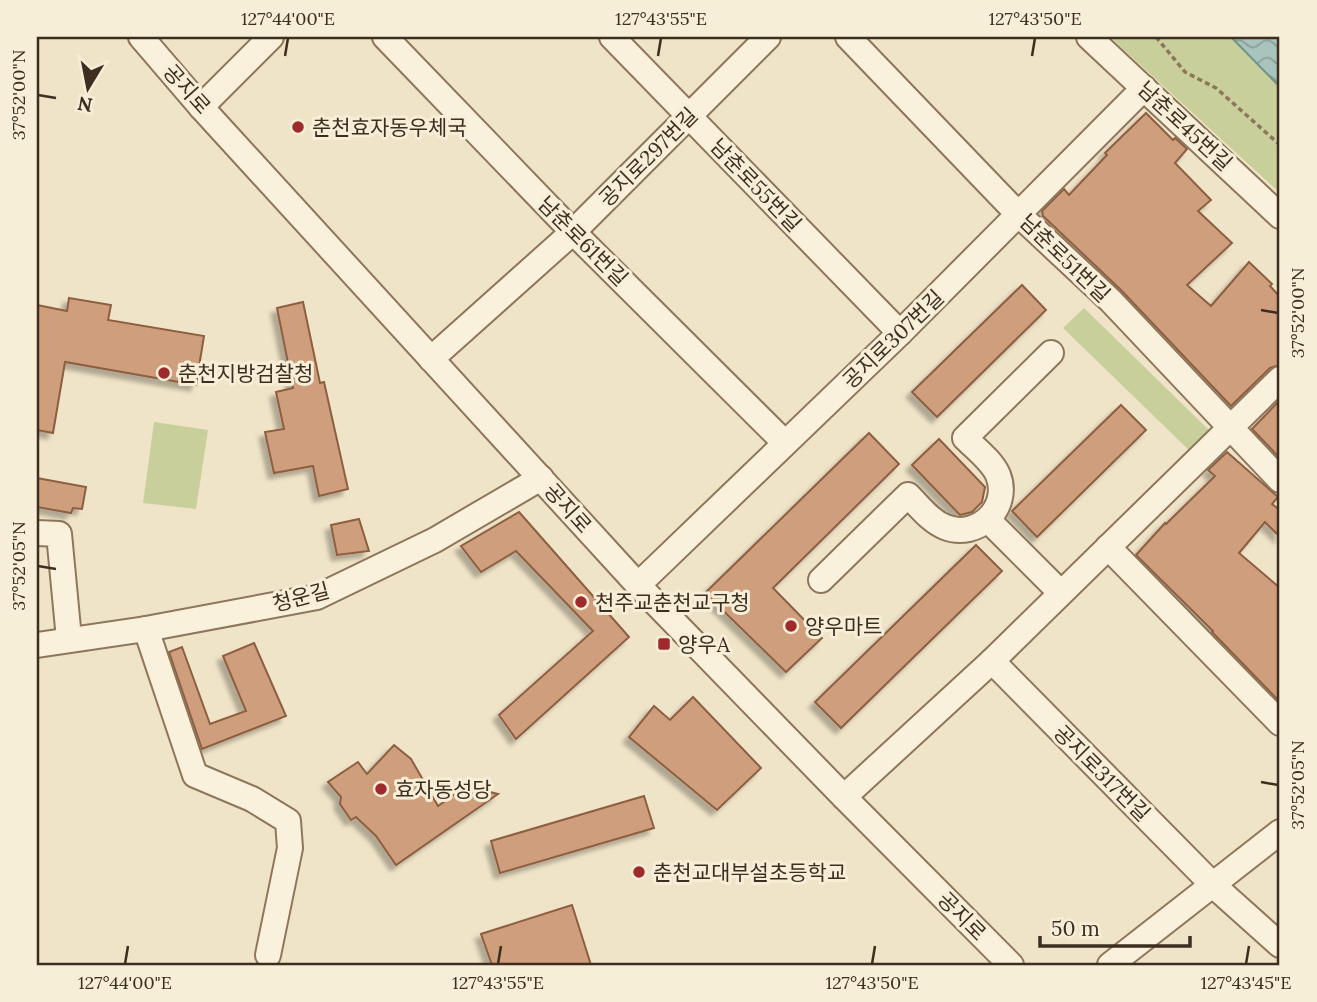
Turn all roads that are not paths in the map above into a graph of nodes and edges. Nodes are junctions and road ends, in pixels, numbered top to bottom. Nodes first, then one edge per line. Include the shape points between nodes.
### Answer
1 (141, 37) edge
2 (271, 37) edge
3 (385, 37) edge
4 (612, 37) edge
5 (768, 37) edge
6 (848, 37) edge
7 (1089, 37) edge
8 (1144, 88) junction
9 (201, 107) junction
10 (688, 115) junction
11 (1019, 215) junction
12 (1280, 216) edge
13 (573, 232) junction
14 (900, 333) junction
15 (1051, 353) dead end
16 (432, 359) junction
17 (1280, 379) edge
18 (1230, 428) junction
19 (785, 443) junction
20 (541, 478) junction
21 (1280, 480) edge
22 (988, 520) junction
23 (37, 533) edge
24 (1108, 547) junction
25 (821, 580) dead end
26 (638, 585) junction
27 (1060, 592) junction
28 (146, 629) junction
29 (69, 639) junction
30 (37, 645) edge
31 (992, 661) junction
32 (1280, 723) edge
33 (844, 797) junction
34 (1280, 832) edge
35 (1213, 885) junction
36 (1280, 945) edge
37 (268, 955) dead end
38 (1011, 965) edge
39 (1110, 965) edge

1 - 9 street, 공지로
2 - 9 street
3 - 13 street, 남춘로61번길
4 - 10 street, 남춘로55번길
5 - 10 street, 공지로297번길
6 - 11 street, 남춘로51번길
7 - 8 street, 남춘로45번길
8 - 11 street, 공지로307번길
8 - 12 street, 남춘로45번길
9 - 16 street, 공지로
10 - 13 street, 공지로297번길
10 - 14 street, 남춘로55번길
11 - 14 street, 공지로307번길
11 - 18 street, 남춘로51번길 via 1110,300
13 - 16 street, 공지로297번길
13 - 19 street, 남춘로61번길
14 - 19 street, 공지로307번길
15 - 22 street via 965,438 999,477 999,504
16 - 20 street, 공지로
17 - 18 street
18 - 21 street, 남춘로51번길
18 - 24 street
19 - 26 street, 공지로307번길
20 - 26 street, 공지로
20 - 28 street, 청운길 via 435,540 317,597
22 - 25 street via 970,530 944,527 908,495
22 - 27 street
23 - 29 street via 59,534
24 - 27 street
24 - 32 street
26 - 33 street, 공지로
27 - 31 street
28 - 29 street, 청운길
28 - 37 street via 195,775 252,799 288,821 290,848
29 - 30 street, 청운길
31 - 33 street
31 - 35 street, 공지로317번길
33 - 38 street, 공지로
34 - 35 street
35 - 36 street, 공지로317번길
35 - 39 street

